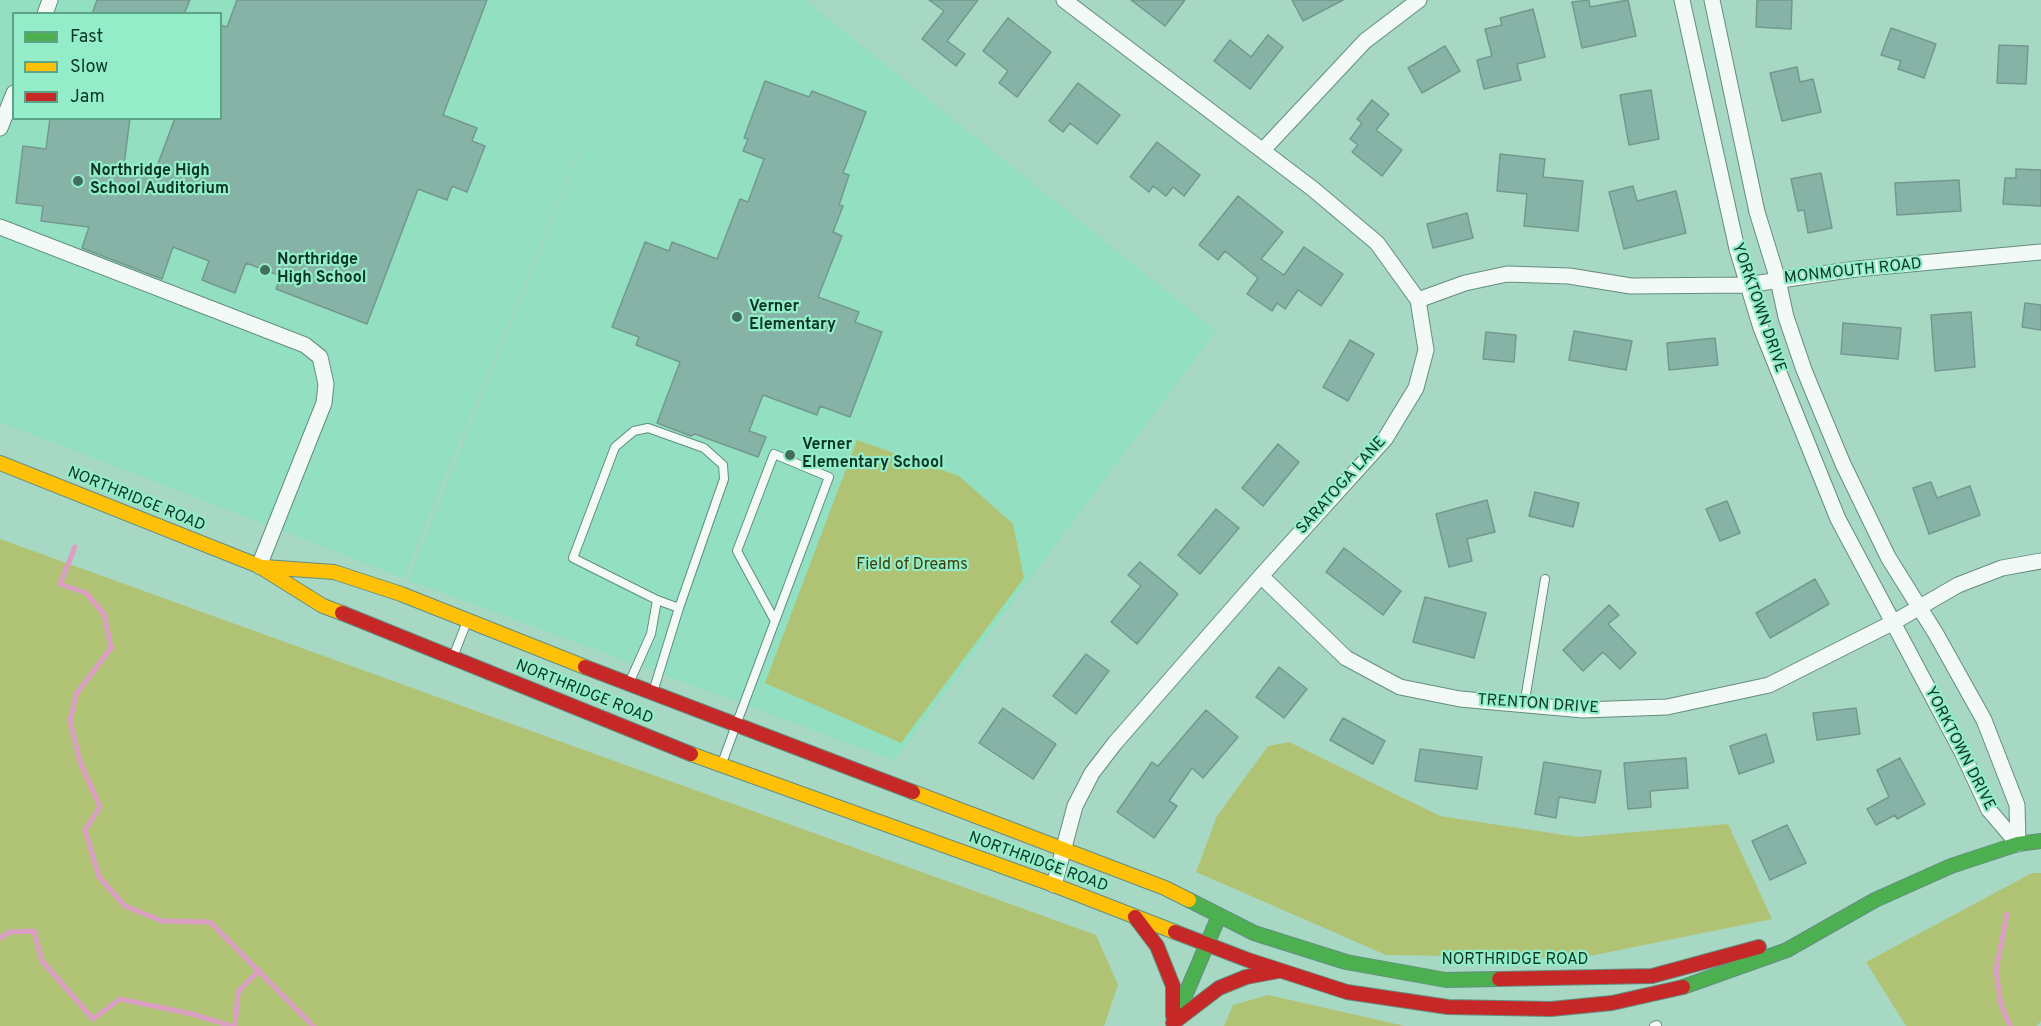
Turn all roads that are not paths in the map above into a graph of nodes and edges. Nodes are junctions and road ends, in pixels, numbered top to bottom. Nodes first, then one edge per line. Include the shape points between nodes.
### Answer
1 (1064, 0) edge
2 (1419, 0) edge
3 (1682, 0) edge
4 (1712, 0) edge
5 (12, 98) edge
6 (0, 128) edge
7 (1263, 150) junction
8 (0, 227) edge
9 (2041, 252) edge
10 (1778, 280) junction
11 (1746, 285) junction
12 (1418, 300) junction
13 (0, 463) edge
14 (2041, 561) edge
15 (259, 567) junction
16 (1261, 576) junction
17 (1545, 579) dead end
18 (657, 600) junction
19 (679, 608) junction
20 (1920, 608) junction
21 (775, 621) junction
22 (467, 622) junction
23 (1894, 622) junction
24 (453, 658) junction
25 (629, 684) junction
26 (652, 693) junction
27 (1524, 706) junction
28 (736, 724) junction
29 (721, 766) junction
30 (2041, 841) edge
31 (2018, 844) junction
32 (1063, 849) junction
33 (1054, 885) junction
34 (1219, 916) junction
35 (1135, 917) junction
36 (1831, 924) junction
37 (1208, 945) junction
38 (1720, 958) junction
39 (1281, 971) junction
40 (1724, 973) junction
41 (1172, 1024) edge

1 - 7 street, SARATOGA LANE
2 - 7 street via 1365,41
3 - 11 street, YORKTOWN DRIVE
4 - 10 street, YORKTOWN DRIVE via 1757,212
5 - 6 street
7 - 12 street, SARATOGA LANE via 1377,243
8 - 15 street via 305,345 320,357 326,384 324,403
9 - 10 street, MONMOUTH ROAD
10 - 11 street, MONMOUTH ROAD
10 - 20 street, YORKTOWN DRIVE via 1804,370 1843,464 1888,557
11 - 12 street, MONMOUTH ROAD via 1641,286 1569,276 1507,274 1465,283
11 - 23 street, YORKTOWN DRIVE via 1838,519
12 - 16 street, SARATOGA LANE via 1426,350 1416,388 1385,439
13 - 15 main road, NORTHRIDGE ROAD
14 - 20 street, TRENTON DRIVE via 2002,568 1958,585
15 - 22 main road, NORTHRIDGE ROAD via 334,572 402,594
15 - 24 main road, NORTHRIDGE ROAD via 323,606
16 - 27 street, TRENTON DRIVE via 1346,658 1400,687
16 - 32 street, SARATOGA LANE via 1092,773 1075,806
17 - 27 lane
18 - 19 lane
18 - 19 lane via 573,558 615,447 634,432 648,428 704,448 723,465 724,479
18 - 25 lane via 651,634
19 - 26 lane
20 - 23 street, TRENTON DRIVE
20 - 31 street, YORKTOWN DRIVE via 1984,720 2017,805
21 - 21 lane via 737,550 774,454 829,477
21 - 28 lane
22 - 24 lane
22 - 25 main road, NORTHRIDGE ROAD
23 - 27 street, TRENTON DRIVE via 1769,685 1667,707 1583,710
23 - 31 street, YORKTOWN DRIVE via 1989,810
24 - 29 main road, NORTHRIDGE ROAD
25 - 26 main road, NORTHRIDGE ROAD
26 - 28 main road, NORTHRIDGE ROAD
28 - 29 lane
28 - 32 main road, NORTHRIDGE ROAD
29 - 33 main road, NORTHRIDGE ROAD
30 - 31 main road, NORTHRIDGE ROAD
31 - 36 main road, NORTHRIDGE ROAD via 1915,881
32 - 33 street, SARATOGA LANE
32 - 34 main road, NORTHRIDGE ROAD via 1165,888
33 - 35 main road, NORTHRIDGE ROAD
34 - 37 main road
34 - 38 main road, NORTHRIDGE ROAD via 1323,956 1446,980 1652,976
35 - 37 main road, NORTHRIDGE ROAD
35 - 41 main road via 1157,946 1173,986
36 - 38 main road, NORTHRIDGE ROAD
36 - 40 main road, NORTHRIDGE ROAD via 1787,950
37 - 39 main road, NORTHRIDGE ROAD
37 - 41 main road
38 - 40 lane
39 - 40 main road, NORTHRIDGE ROAD via 1347,992 1489,1009 1551,1009 1612,1003 1691,985
39 - 41 main road via 1219,988

